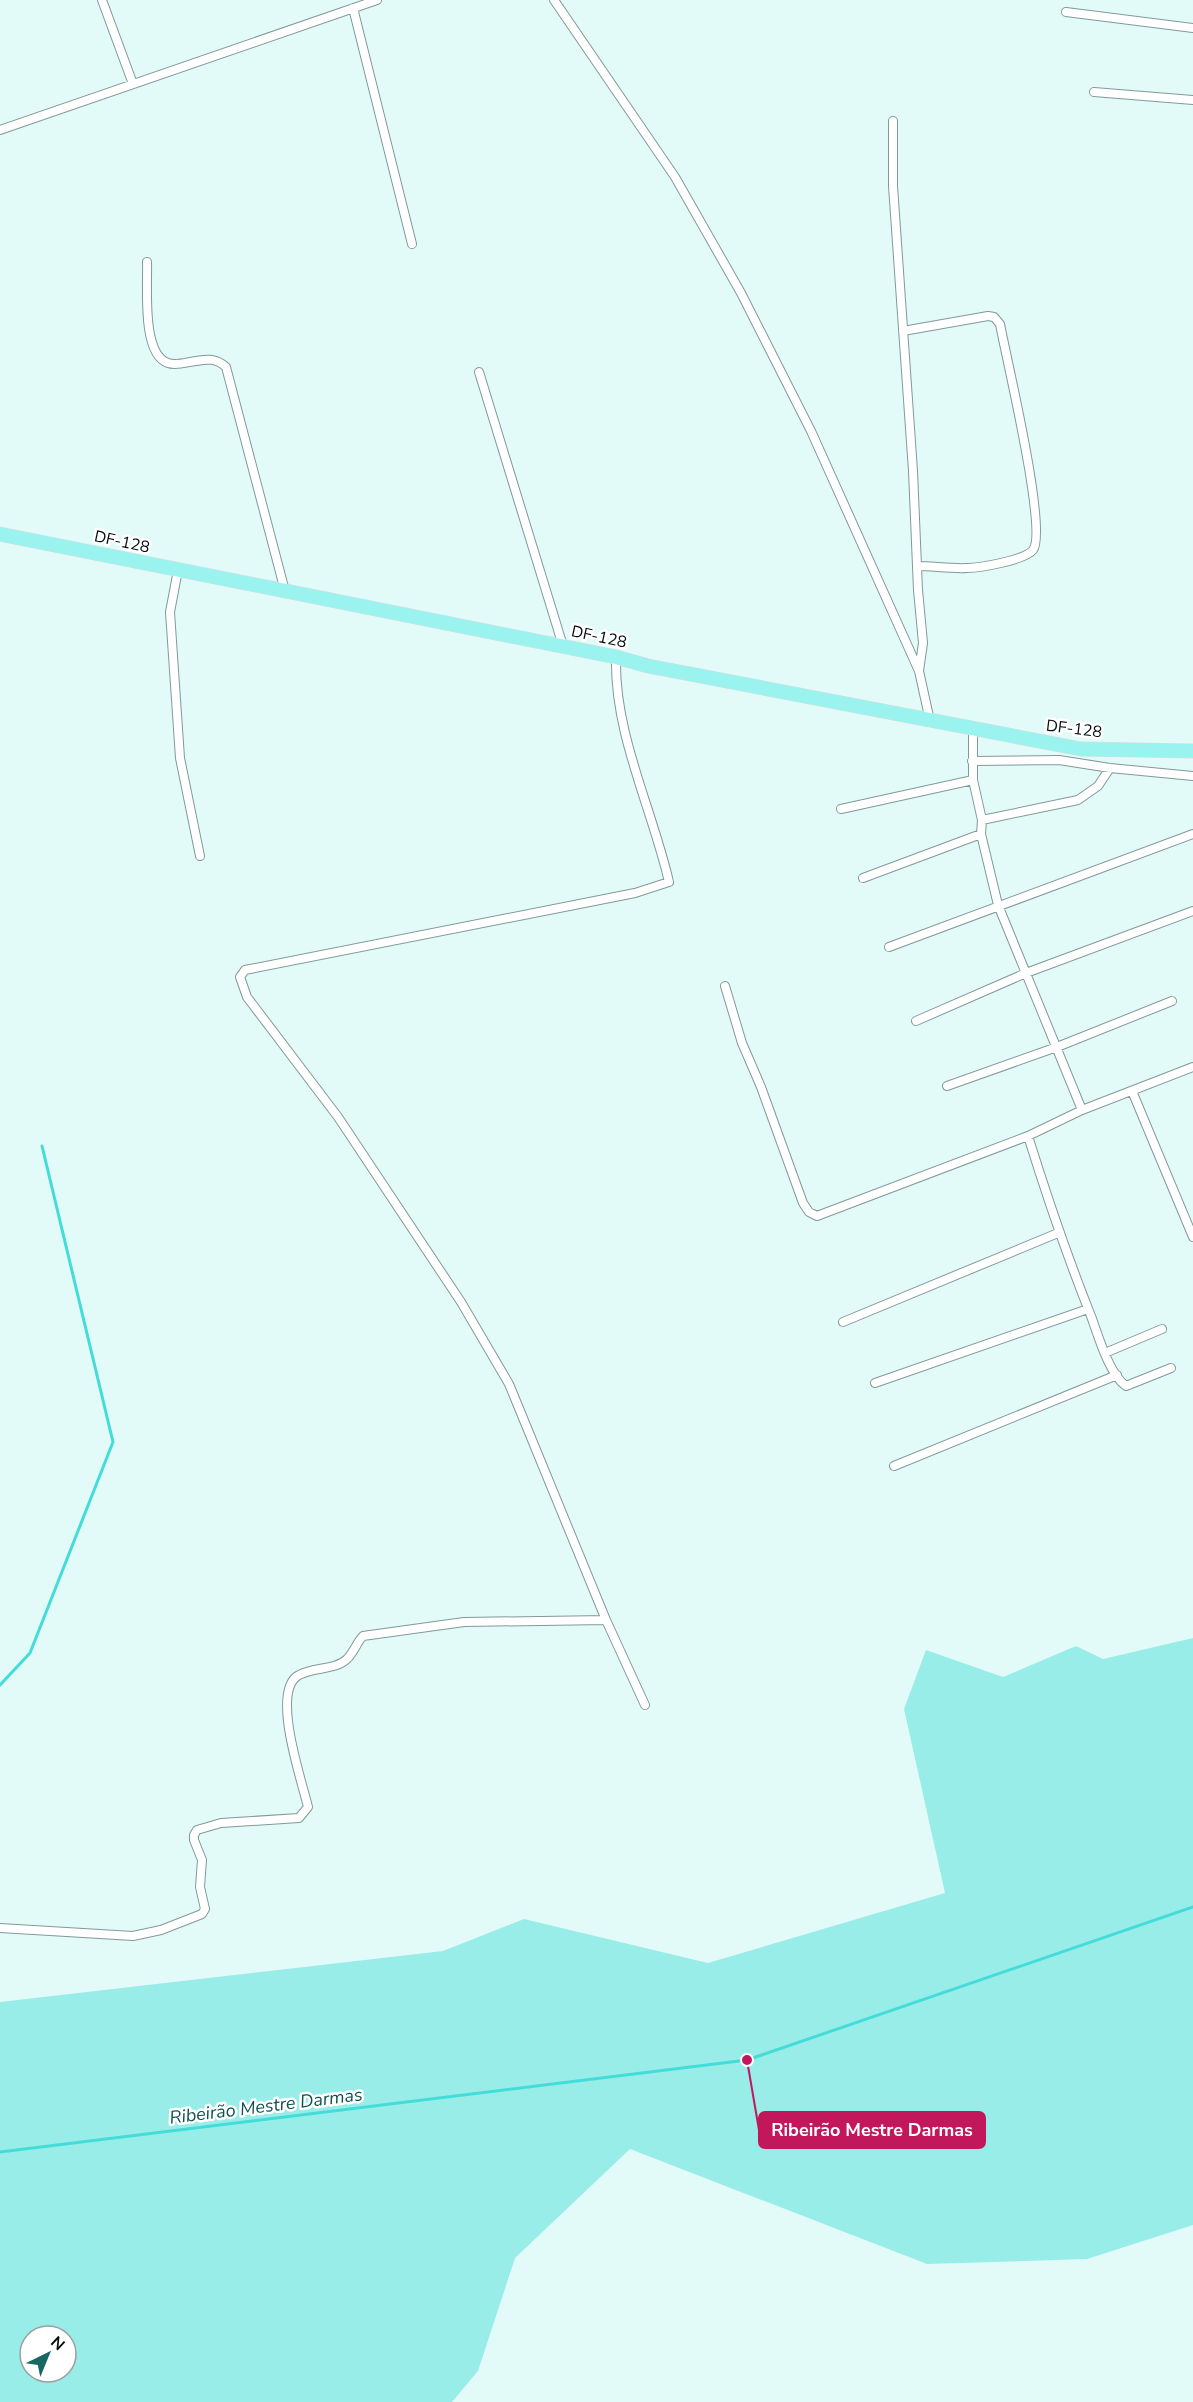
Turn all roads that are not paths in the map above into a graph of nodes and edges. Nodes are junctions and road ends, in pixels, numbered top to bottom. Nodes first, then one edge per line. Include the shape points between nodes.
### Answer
1 (102, 0) edge
2 (377, 0) edge
3 (554, 0) edge
4 (353, 8) junction
5 (1066, 12) dead end
6 (1193, 28) edge
7 (133, 84) junction
8 (1094, 92) dead end
9 (1193, 100) edge
10 (893, 121) dead end
11 (0, 130) edge
12 (412, 244) dead end
13 (147, 262) dead end
14 (903, 331) junction
15 (478, 372) dead end
16 (0, 534) edge
17 (917, 566) junction
18 (178, 570) junction
19 (285, 591) junction
20 (563, 646) junction
21 (616, 657) junction
22 (919, 670) junction
23 (930, 721) junction
24 (973, 729) junction
25 (1193, 751) edge
26 (972, 761) junction
27 (1110, 768) junction
28 (1193, 776) edge
29 (972, 780) junction
30 (841, 808) dead end
31 (982, 820) junction
32 (981, 834) junction
33 (1193, 834) edge
34 (201, 856) dead end
35 (863, 878) dead end
36 (998, 905) junction
37 (1193, 910) edge
38 (889, 947) dead end
39 (1026, 973) junction
40 (726, 986) dead end
41 (1172, 1001) dead end
42 (916, 1021) dead end
43 (1057, 1047) junction
44 (1193, 1067) edge
45 (947, 1086) dead end
46 (1132, 1091) junction
47 (1082, 1110) junction
48 (1028, 1136) junction
49 (1058, 1233) junction
50 (1193, 1237) edge
51 (1088, 1309) junction
52 (843, 1322) dead end
53 (1162, 1329) dead end
54 (1105, 1353) junction
55 (1172, 1368) dead end
56 (1117, 1375) junction
57 (875, 1383) dead end
58 (894, 1466) dead end
59 (606, 1620) junction
60 (645, 1705) dead end
61 (0, 1928) edge

1 - 7 street
2 - 4 street
3 - 22 street via 675,177 741,293 811,431
4 - 7 street
4 - 12 street
5 - 6 street
7 - 11 street
8 - 9 street
10 - 14 street via 893,186
13 - 19 street via 148,324 154,352 171,365 212,359 226,367
14 - 17 street
14 - 17 street via 988,316 999,324 1032,488 1037,542 1025,557 968,568
15 - 20 street
16 - 18 main road, DF-128 / DF-128
17 - 22 street via 923,643
18 - 19 main road, DF-128 / DF-128
18 - 34 street via 170,612 180,758
19 - 20 main road, DF-128 / DF-128
20 - 21 main road, DF-128 / DF-128
21 - 23 main road, DF-128 / DF-128
21 - 59 street via 615,687 624,728 669,882 635,893 245,970 240,977 247,997 338,1117 461,1302 508,1384
22 - 23 street
23 - 24 main road, DF-128 / DF-128
24 - 25 main road, DF-128 / DF-128 via 1081,749
24 - 26 street
26 - 27 street via 1059,760
26 - 29 street
27 - 28 street
27 - 31 street via 1098,786 1078,800
29 - 30 street
29 - 31 street
31 - 32 street
32 - 35 street
32 - 36 street
33 - 36 street
36 - 38 street
36 - 39 street
37 - 39 street
39 - 42 street
39 - 43 street
40 - 48 street via 741,1043 808,1212 817,1216
41 - 43 street
43 - 45 street
43 - 47 street
44 - 46 street
46 - 47 street
46 - 50 street
47 - 48 street
48 - 49 street
49 - 51 street
49 - 52 street
51 - 54 street
51 - 57 street
53 - 54 street
54 - 56 street
55 - 56 street via 1126,1386
56 - 58 street
59 - 60 street
59 - 61 street via 464,1622 363,1636 340,1664 298,1675 291,1683 287,1721 306,1812 299,1818 221,1824 197,1830 194,1835 203,1865 202,1914 133,1936

